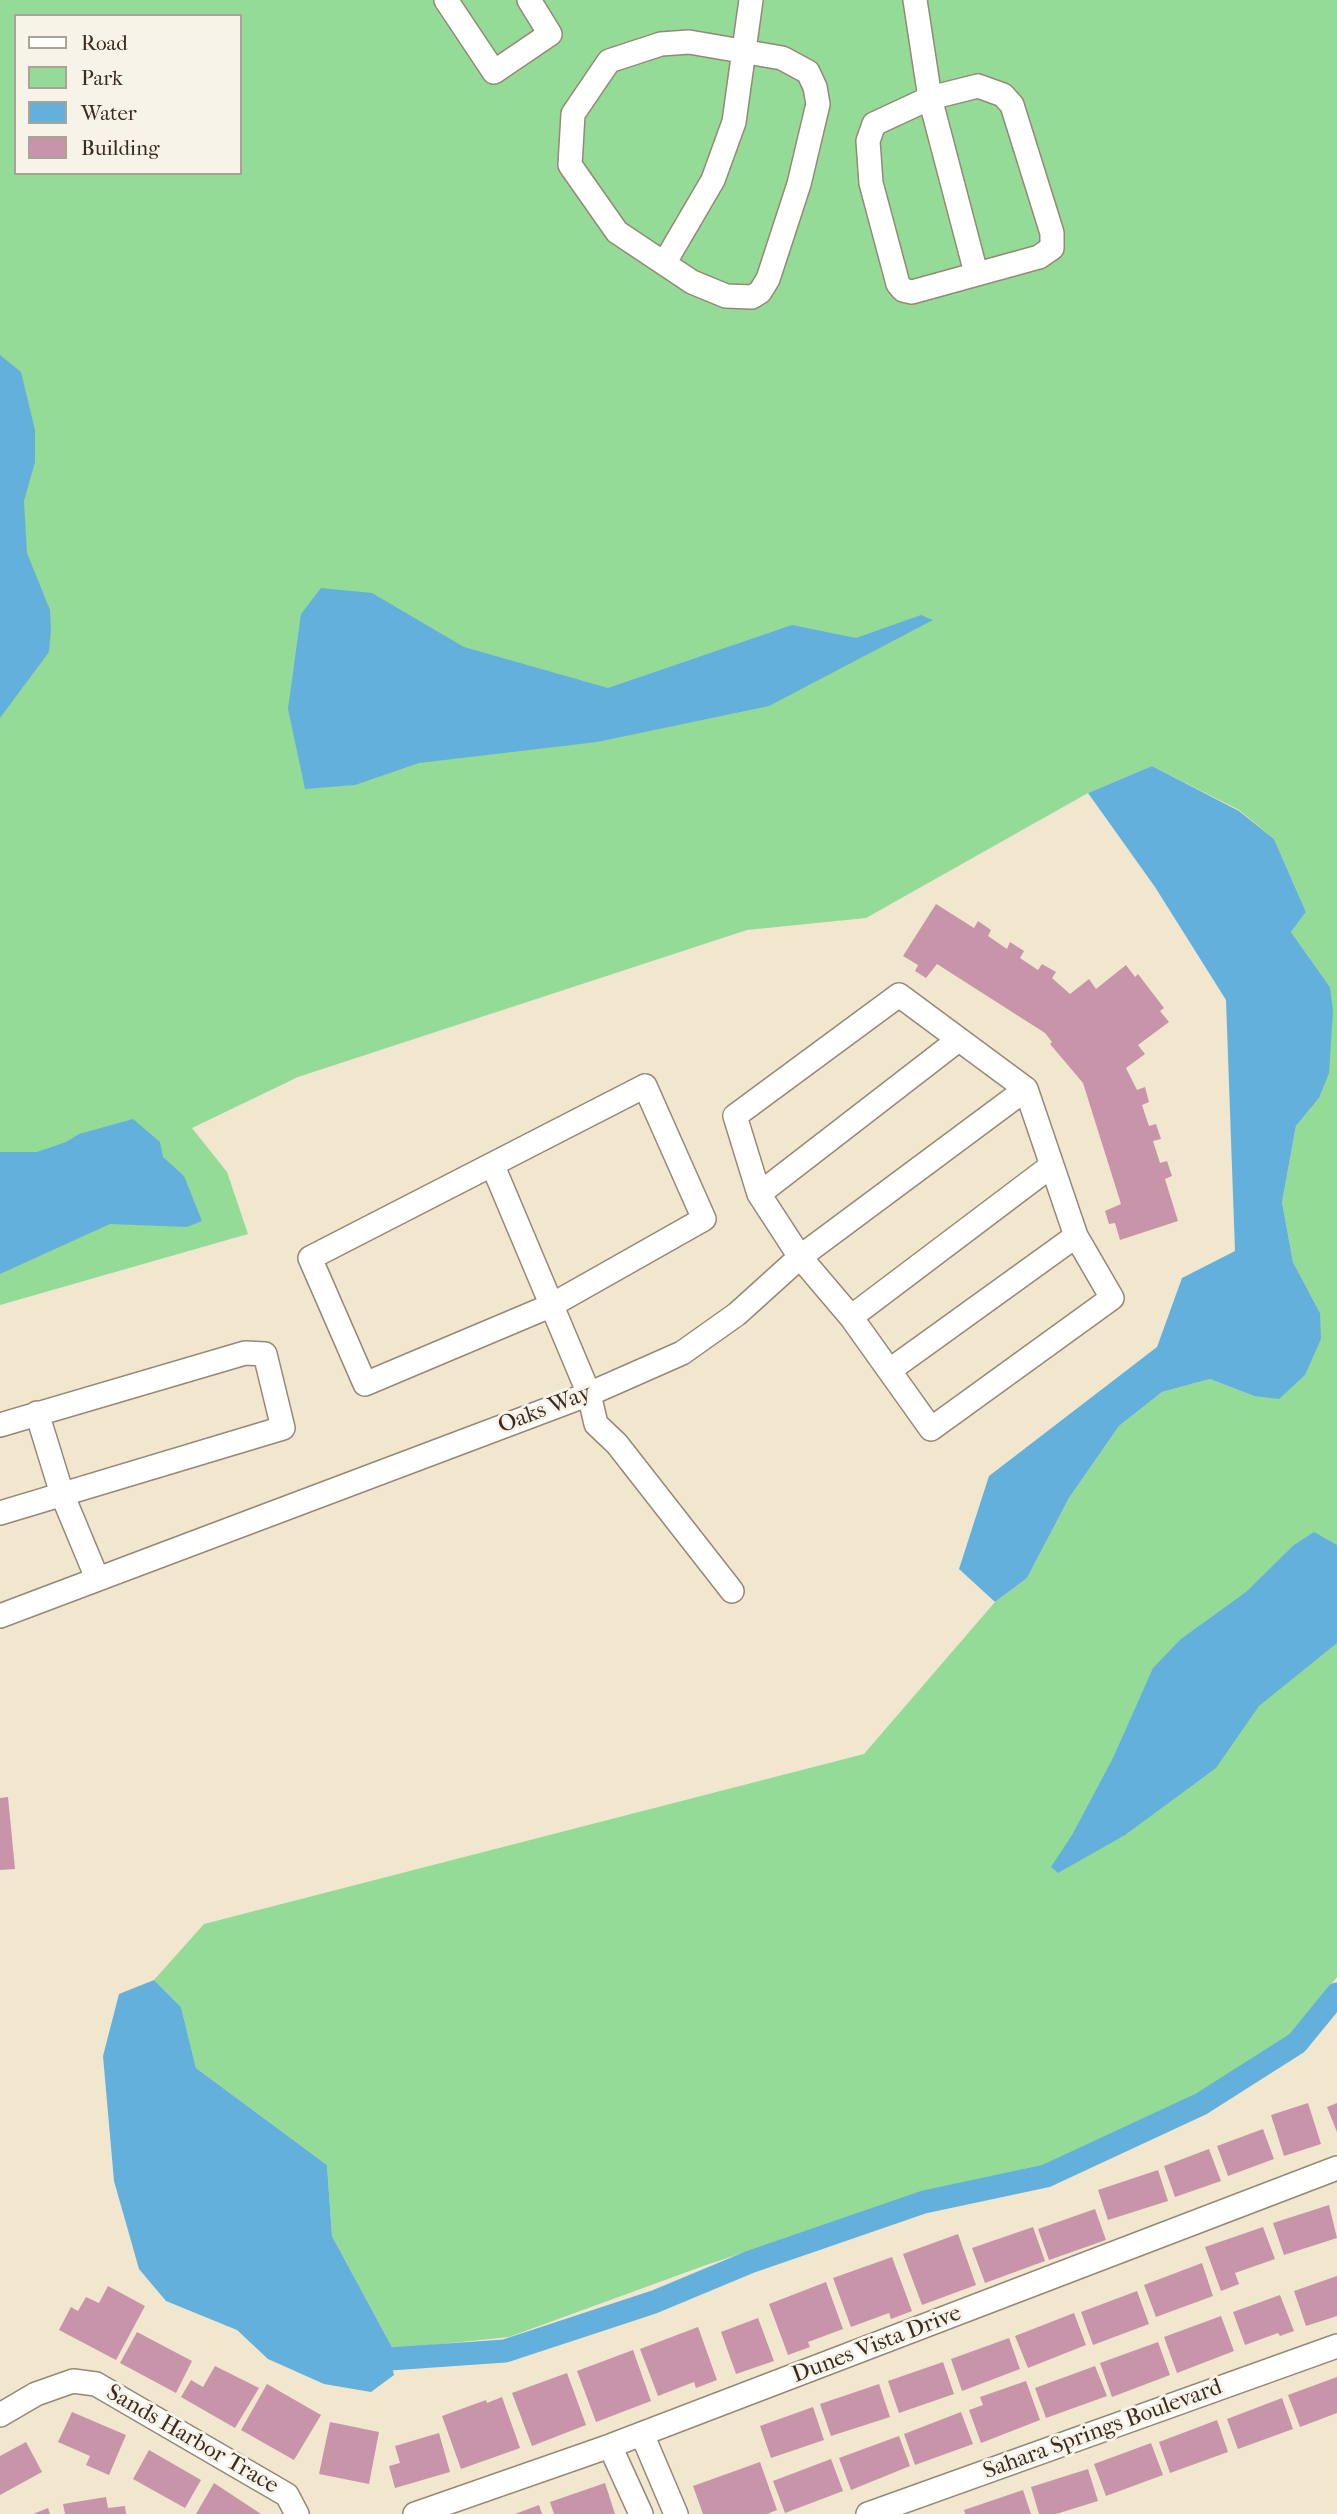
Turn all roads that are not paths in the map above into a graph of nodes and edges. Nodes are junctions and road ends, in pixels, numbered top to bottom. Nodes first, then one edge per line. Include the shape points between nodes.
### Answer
1 (446, 0) edge
2 (529, 0) edge
3 (751, 0) edge
4 (915, 0) edge
5 (746, 52) junction
6 (930, 98) junction
7 (665, 262) junction
8 (976, 272) junction
9 (957, 1041) junction
10 (1026, 1089) junction
11 (493, 1166) junction
12 (1051, 1166) junction
13 (760, 1194) junction
14 (1076, 1236) junction
15 (800, 1257) junction
16 (550, 1306) junction
17 (851, 1317) junction
18 (890, 1370) junction
19 (589, 1394) junction
20 (37, 1413) junction
21 (0, 1425) edge
22 (62, 1494) junction
23 (0, 1513) edge
24 (97, 1578) junction
25 (732, 1591) dead end
26 (0, 1616) edge
27 (1337, 2168) edge
28 (1337, 2346) edge
29 (0, 2415) edge
30 (642, 2434) junction
31 (610, 2446) junction
32 (296, 2514) edge
33 (415, 2514) edge
34 (641, 2514) edge
35 (676, 2514) edge
36 (868, 2514) edge

1 - 2 street via 494,72 550,34
3 - 5 street
4 - 6 street
5 - 7 street via 734,122 713,180
5 - 7 street via 689,42 661,44 610,61 573,114 570,165 617,232
5 - 7 street via 782,58 808,72 818,104 799,184 768,279 752,297 726,296 692,282
6 - 8 street
6 - 8 street via 874,124 868,141 871,183 903,290 912,292
6 - 8 street via 978,86 1003,94 1013,105 1052,233 1052,248 1039,257
9 - 10 street
9 - 13 street
9 - 13 street via 899,995 735,1116
10 - 12 street
10 - 15 street, Oaks Way
11 - 16 street
11 - 16 street via 645,1086 704,1219
11 - 16 street via 310,1258 365,1384
12 - 14 street
12 - 17 street
13 - 15 street
14 - 18 street
14 - 18 street via 1112,1298 931,1429
15 - 17 street
15 - 19 street, Oaks Way via 737,1314 682,1353
16 - 19 street
17 - 18 street
19 - 24 street, Oaks Way
19 - 25 street via 596,1424 617,1444
20 - 21 street
20 - 22 street
20 - 22 street via 245,1353 265,1354 283,1428
22 - 23 street
22 - 24 street
24 - 26 street, Oaks Way
27 - 30 street, Dunes Vista Drive
28 - 36 street, Sahara Springs Boulevard
29 - 32 street, Sands Harbor Trace via 36,2394 73,2381 96,2384 287,2495
30 - 31 street, Dunes Vista Drive
30 - 35 street
31 - 33 street, Dunes Vista Drive
31 - 34 street

